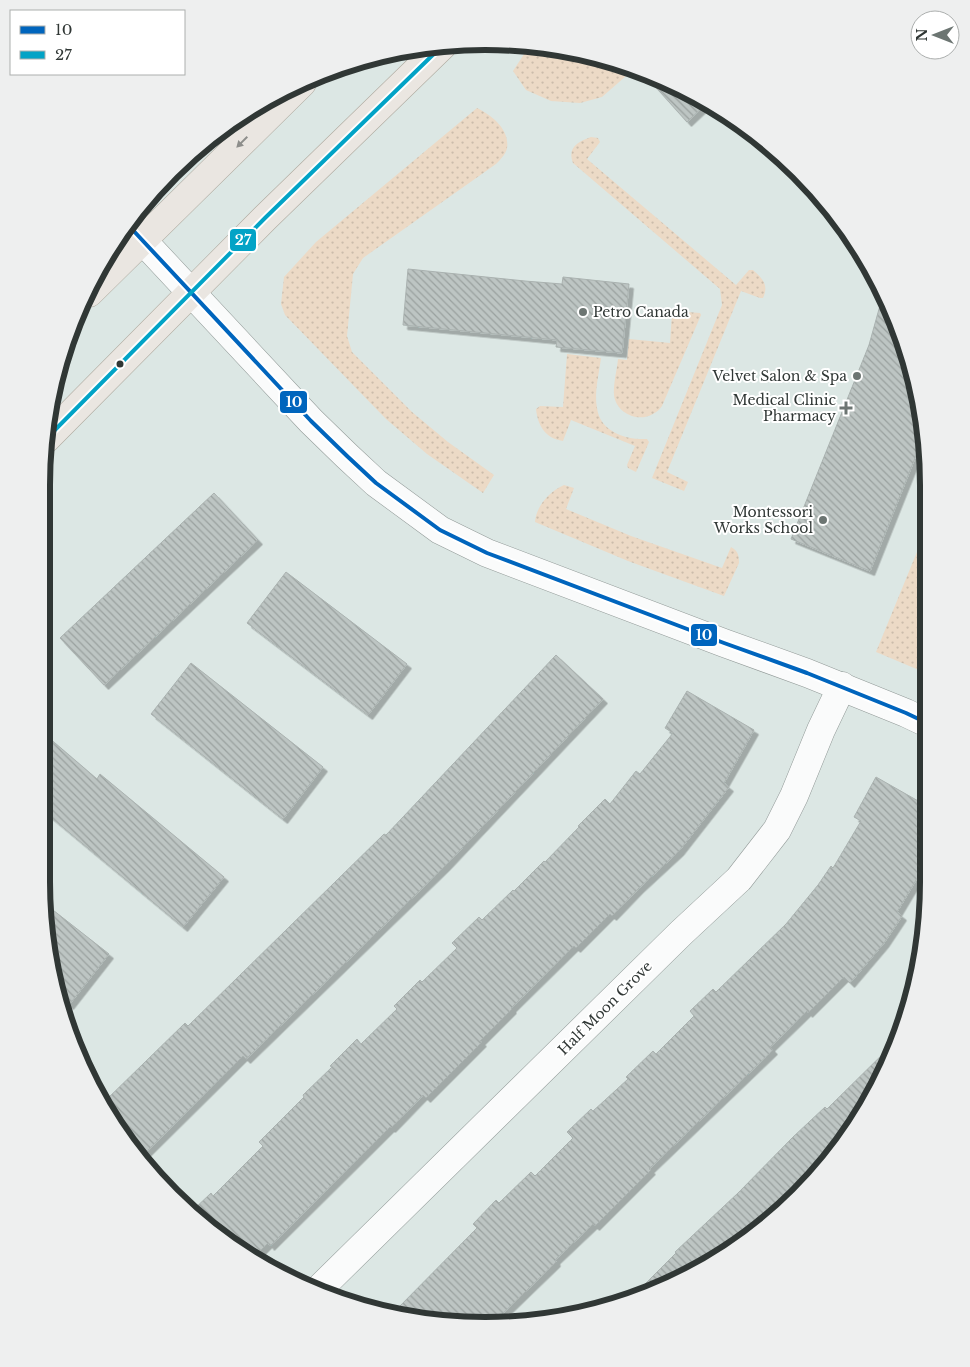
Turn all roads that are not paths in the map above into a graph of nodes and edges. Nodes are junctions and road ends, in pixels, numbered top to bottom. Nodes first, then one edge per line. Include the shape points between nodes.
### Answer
1 (433, 53) edge
2 (283, 100) edge
3 (137, 234) edge
4 (105, 274) edge
5 (192, 292) junction
6 (54, 431) edge
7 (842, 686) junction
8 (920, 720) edge
9 (323, 1285) edge

1 - 5 main road
2 -> 3 main road
3 - 4 main road
3 - 5 street
5 - 6 main road
5 - 7 street via 347,456 376,483 440,530 487,553
7 - 8 street
7 - 9 street, Half Moon Grove via 777,830 739,879

